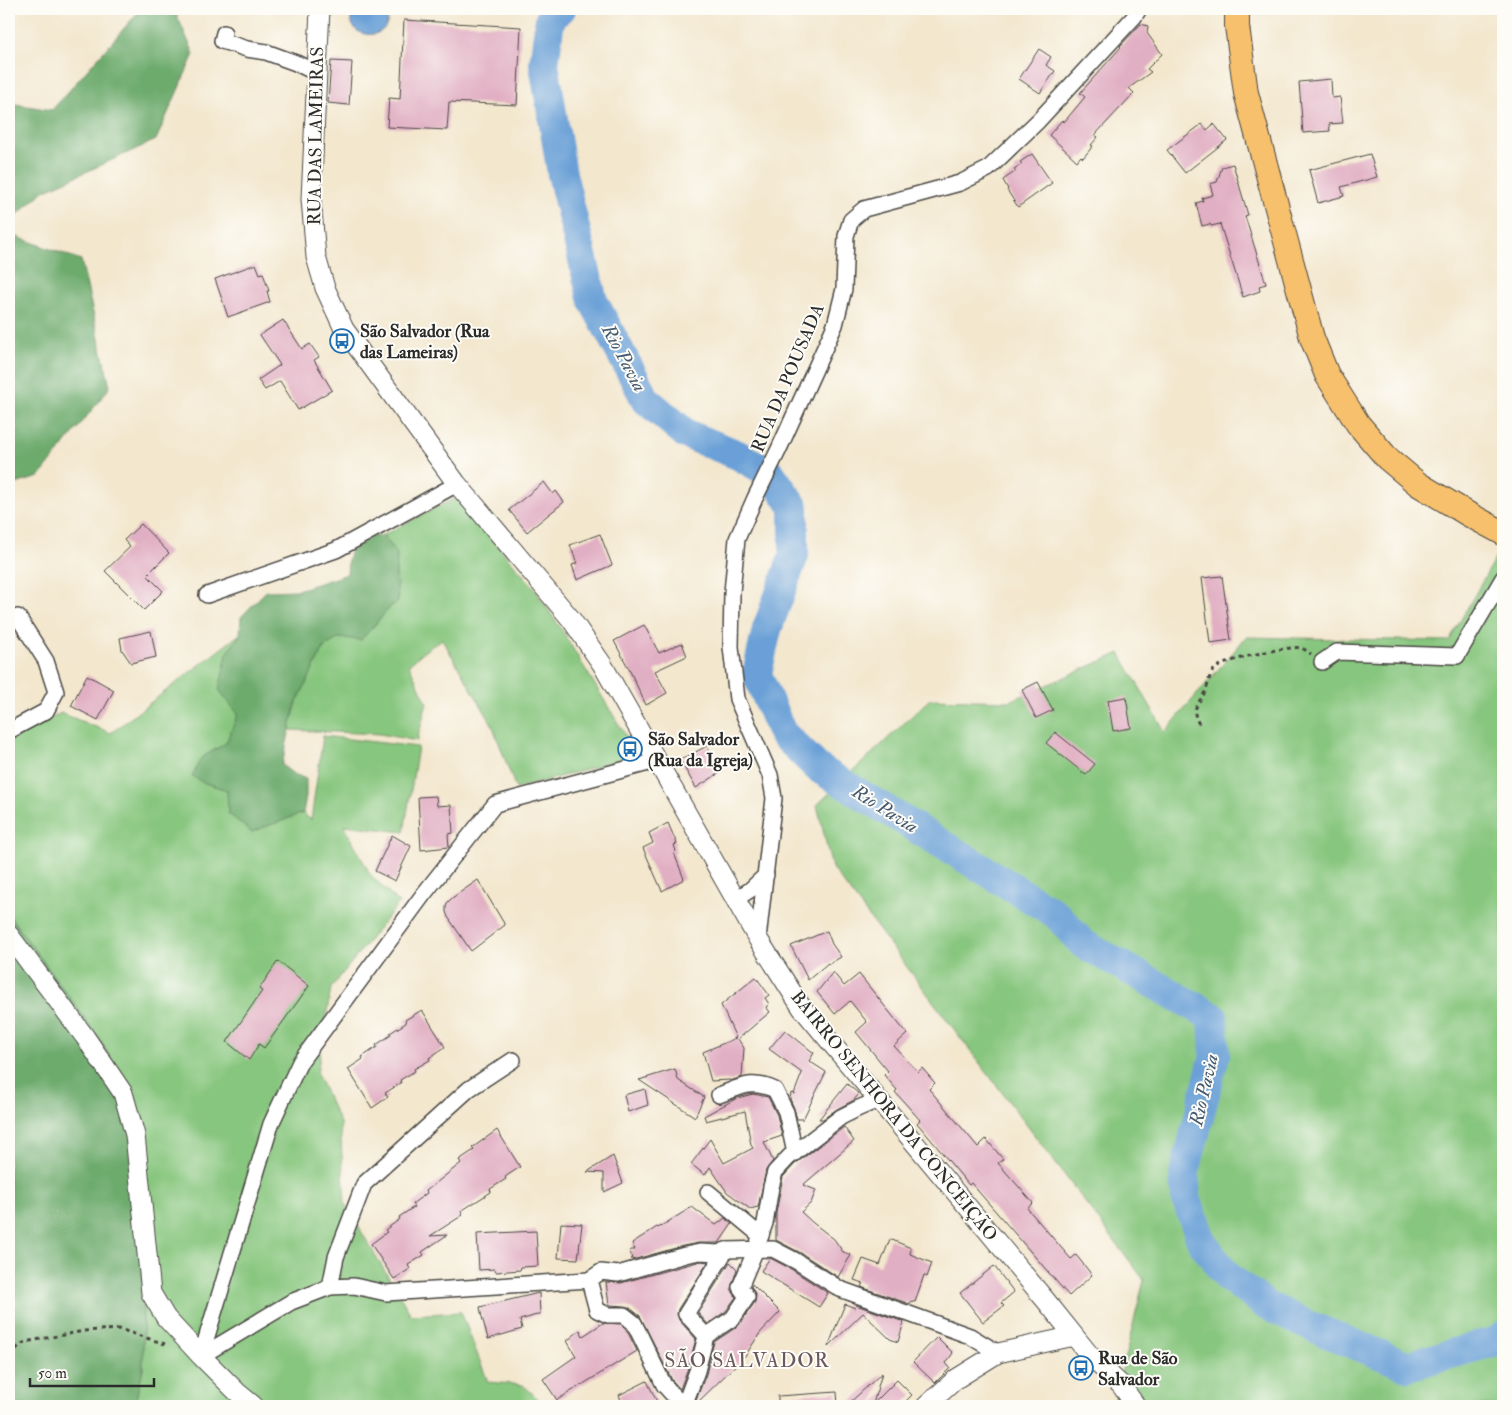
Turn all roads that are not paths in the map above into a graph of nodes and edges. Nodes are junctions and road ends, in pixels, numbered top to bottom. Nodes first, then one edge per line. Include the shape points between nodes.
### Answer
1 (320, 9) edge
2 (1139, 9) edge
3 (1237, 9) edge
4 (224, 33) dead end
5 (317, 73) junction
6 (457, 484) junction
7 (1503, 533) edge
8 (519, 558) joint
9 (1503, 578) edge
10 (207, 594) dead end
11 (18, 617) dead end
12 (1322, 662) road end
13 (9, 731) edge
14 (656, 760) junction
15 (766, 875) junction
16 (736, 899) junction
17 (9, 935) edge
18 (758, 939) junction
19 (513, 1060) dead end
20 (719, 1095) dead end
21 (878, 1100) junction
22 (795, 1153) junction
23 (708, 1192) dead end
24 (758, 1243) junction
25 (726, 1250) junction
26 (589, 1280) junction
27 (330, 1287) junction
28 (706, 1336) junction
29 (1074, 1336) junction
30 (998, 1353) junction
31 (201, 1356) junction
32 (254, 1406) edge
33 (683, 1406) edge
34 (926, 1406) edge
35 (1136, 1406) edge

1 - 5 street, RUA DAS LAMEIRAS
2 - 15 street, RUA DA POUSADA via 1038,121 988,169 960,183 864,209 851,220 846,236 844,289 835,325 737,539 731,647 737,699 770,776 774,798
3 - 7 main road via 1246,93 1312,338 1327,375 1358,424 1387,458 1418,484
4 - 5 street via 222,40 266,52
5 - 6 street, RUA DAS LAMEIRAS via 311,199 316,257 326,288 350,338
6 - 8 street, RUA DAS LAMEIRAS
6 - 10 street via 336,550
8 - 14 street, BAIRRO SENHORA DA CONCEIÇÃO via 571,619 602,664
9 - 12 street via 1457,656 1337,652
11 - 13 street via 46,661 56,692 46,711
14 - 16 street, BAIRRO SENHORA DA CONCEIÇÃO
14 - 31 street via 495,804 423,895 300,1062 271,1124
15 - 16 street
15 - 18 street, RUA DA POUSADA
16 - 18 street, BAIRRO SENHORA DA CONCEIÇÃO
17 - 31 street via 123,1093 135,1135 151,1293 166,1318
18 - 21 street, BAIRRO SENHORA DA CONCEIÇÃO via 802,1008
19 - 27 street via 470,1089 364,1184 336,1256
20 - 22 street via 750,1084 766,1085 775,1090 786,1112
21 - 22 street via 841,1117
21 - 29 street, BAIRRO SENHORA DA CONCEIÇÃO
22 - 24 street via 775,1172
23 - 24 street
24 - 25 street
24 - 28 street via 740,1287 747,1297 733,1318
24 - 30 street via 796,1261 840,1289 970,1336
25 - 26 street via 685,1254 618,1274 601,1272
25 - 28 street via 686,1314
26 - 27 street via 386,1293 354,1286
26 - 33 street via 597,1310 608,1315 624,1315 634,1323 664,1386
27 - 31 street via 291,1302
28 - 33 street
29 - 30 street
29 - 35 street, BAIRRO SENHORA DA CONCEIÇÃO via 1092,1358 1122,1385
30 - 34 street via 956,1379
31 - 32 street

